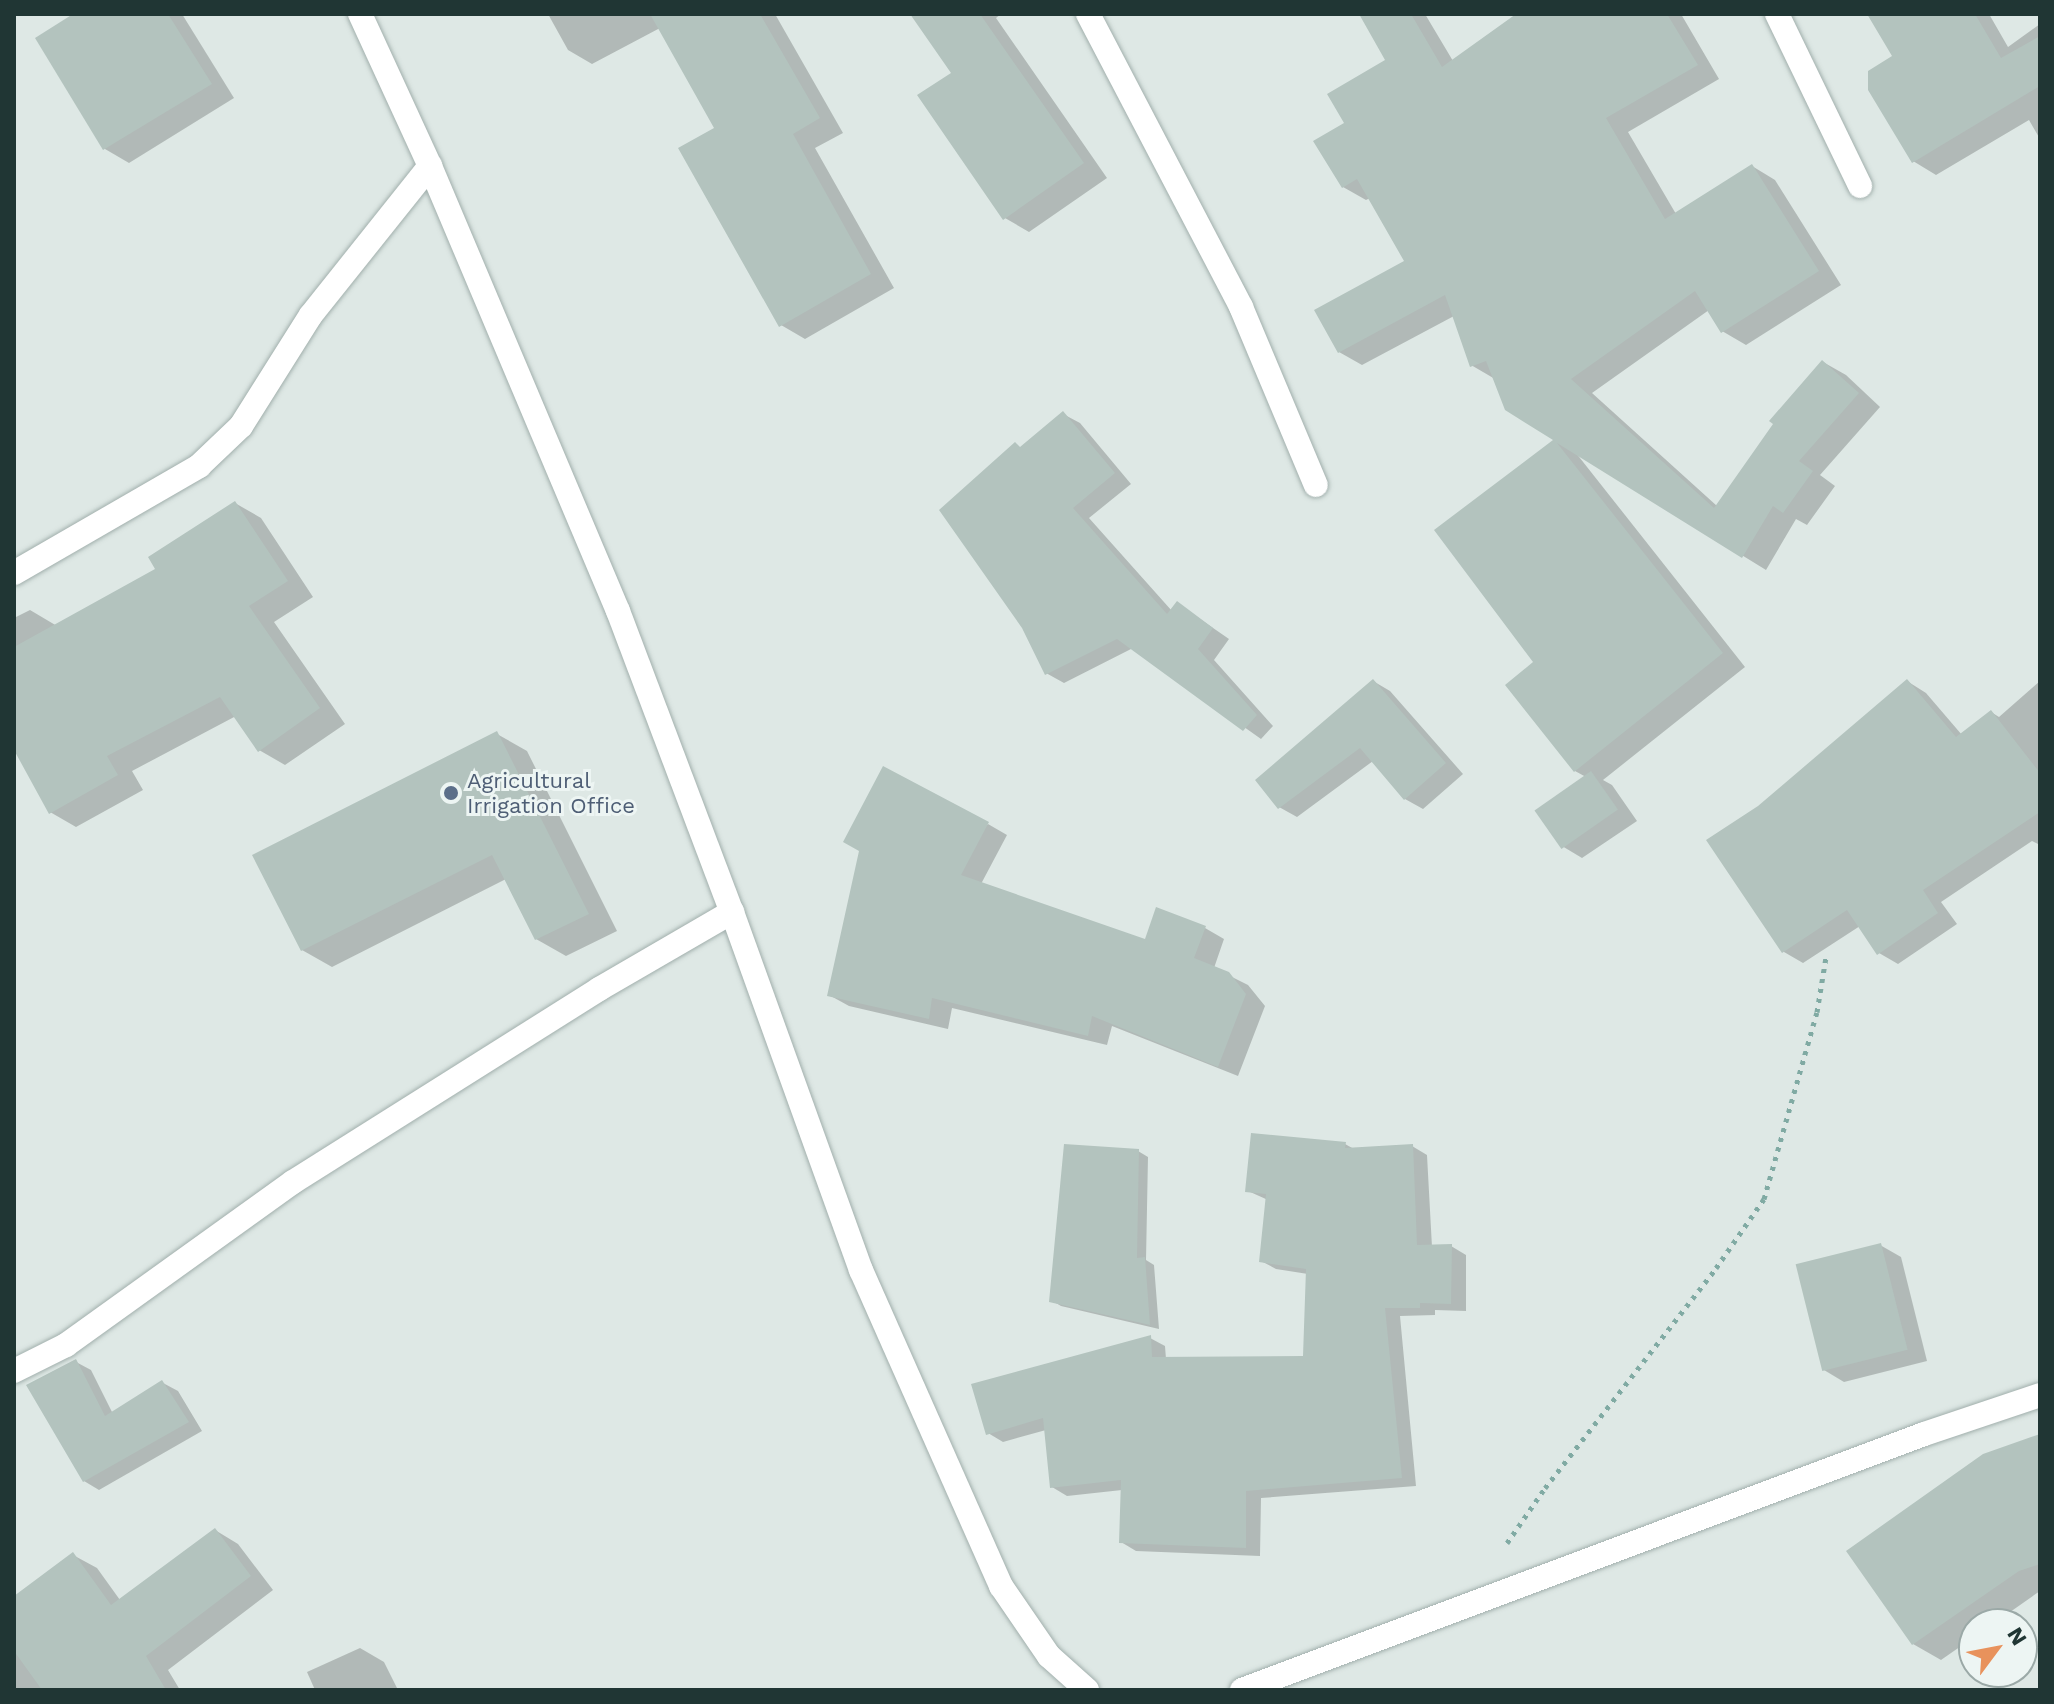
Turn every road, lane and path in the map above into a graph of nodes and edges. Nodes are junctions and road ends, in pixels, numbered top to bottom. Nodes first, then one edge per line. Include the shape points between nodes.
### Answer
1 (360, 14) edge
2 (1088, 14) edge
3 (1777, 14) edge
4 (430, 166) junction
5 (1860, 186) dead end
6 (1316, 485) dead end
7 (14, 573) edge
8 (732, 912) junction
9 (1826, 957) dead end
10 (14, 1371) edge
11 (2040, 1395) edge
12 (1463, 1607) junction
13 (1087, 1690) edge
14 (1242, 1690) edge

1 - 4 street
2 - 6 street via 1241,307
3 - 5 street
4 - 7 street via 311,315 231,436 199,466
4 - 8 street via 618,611
8 - 10 street via 599,989 293,1182 66,1345
8 - 13 street via 861,1270 1001,1586 1049,1656
9 - 12 path via 1817,1012 1764,1199 1545,1488
11 - 12 street
12 - 14 street

